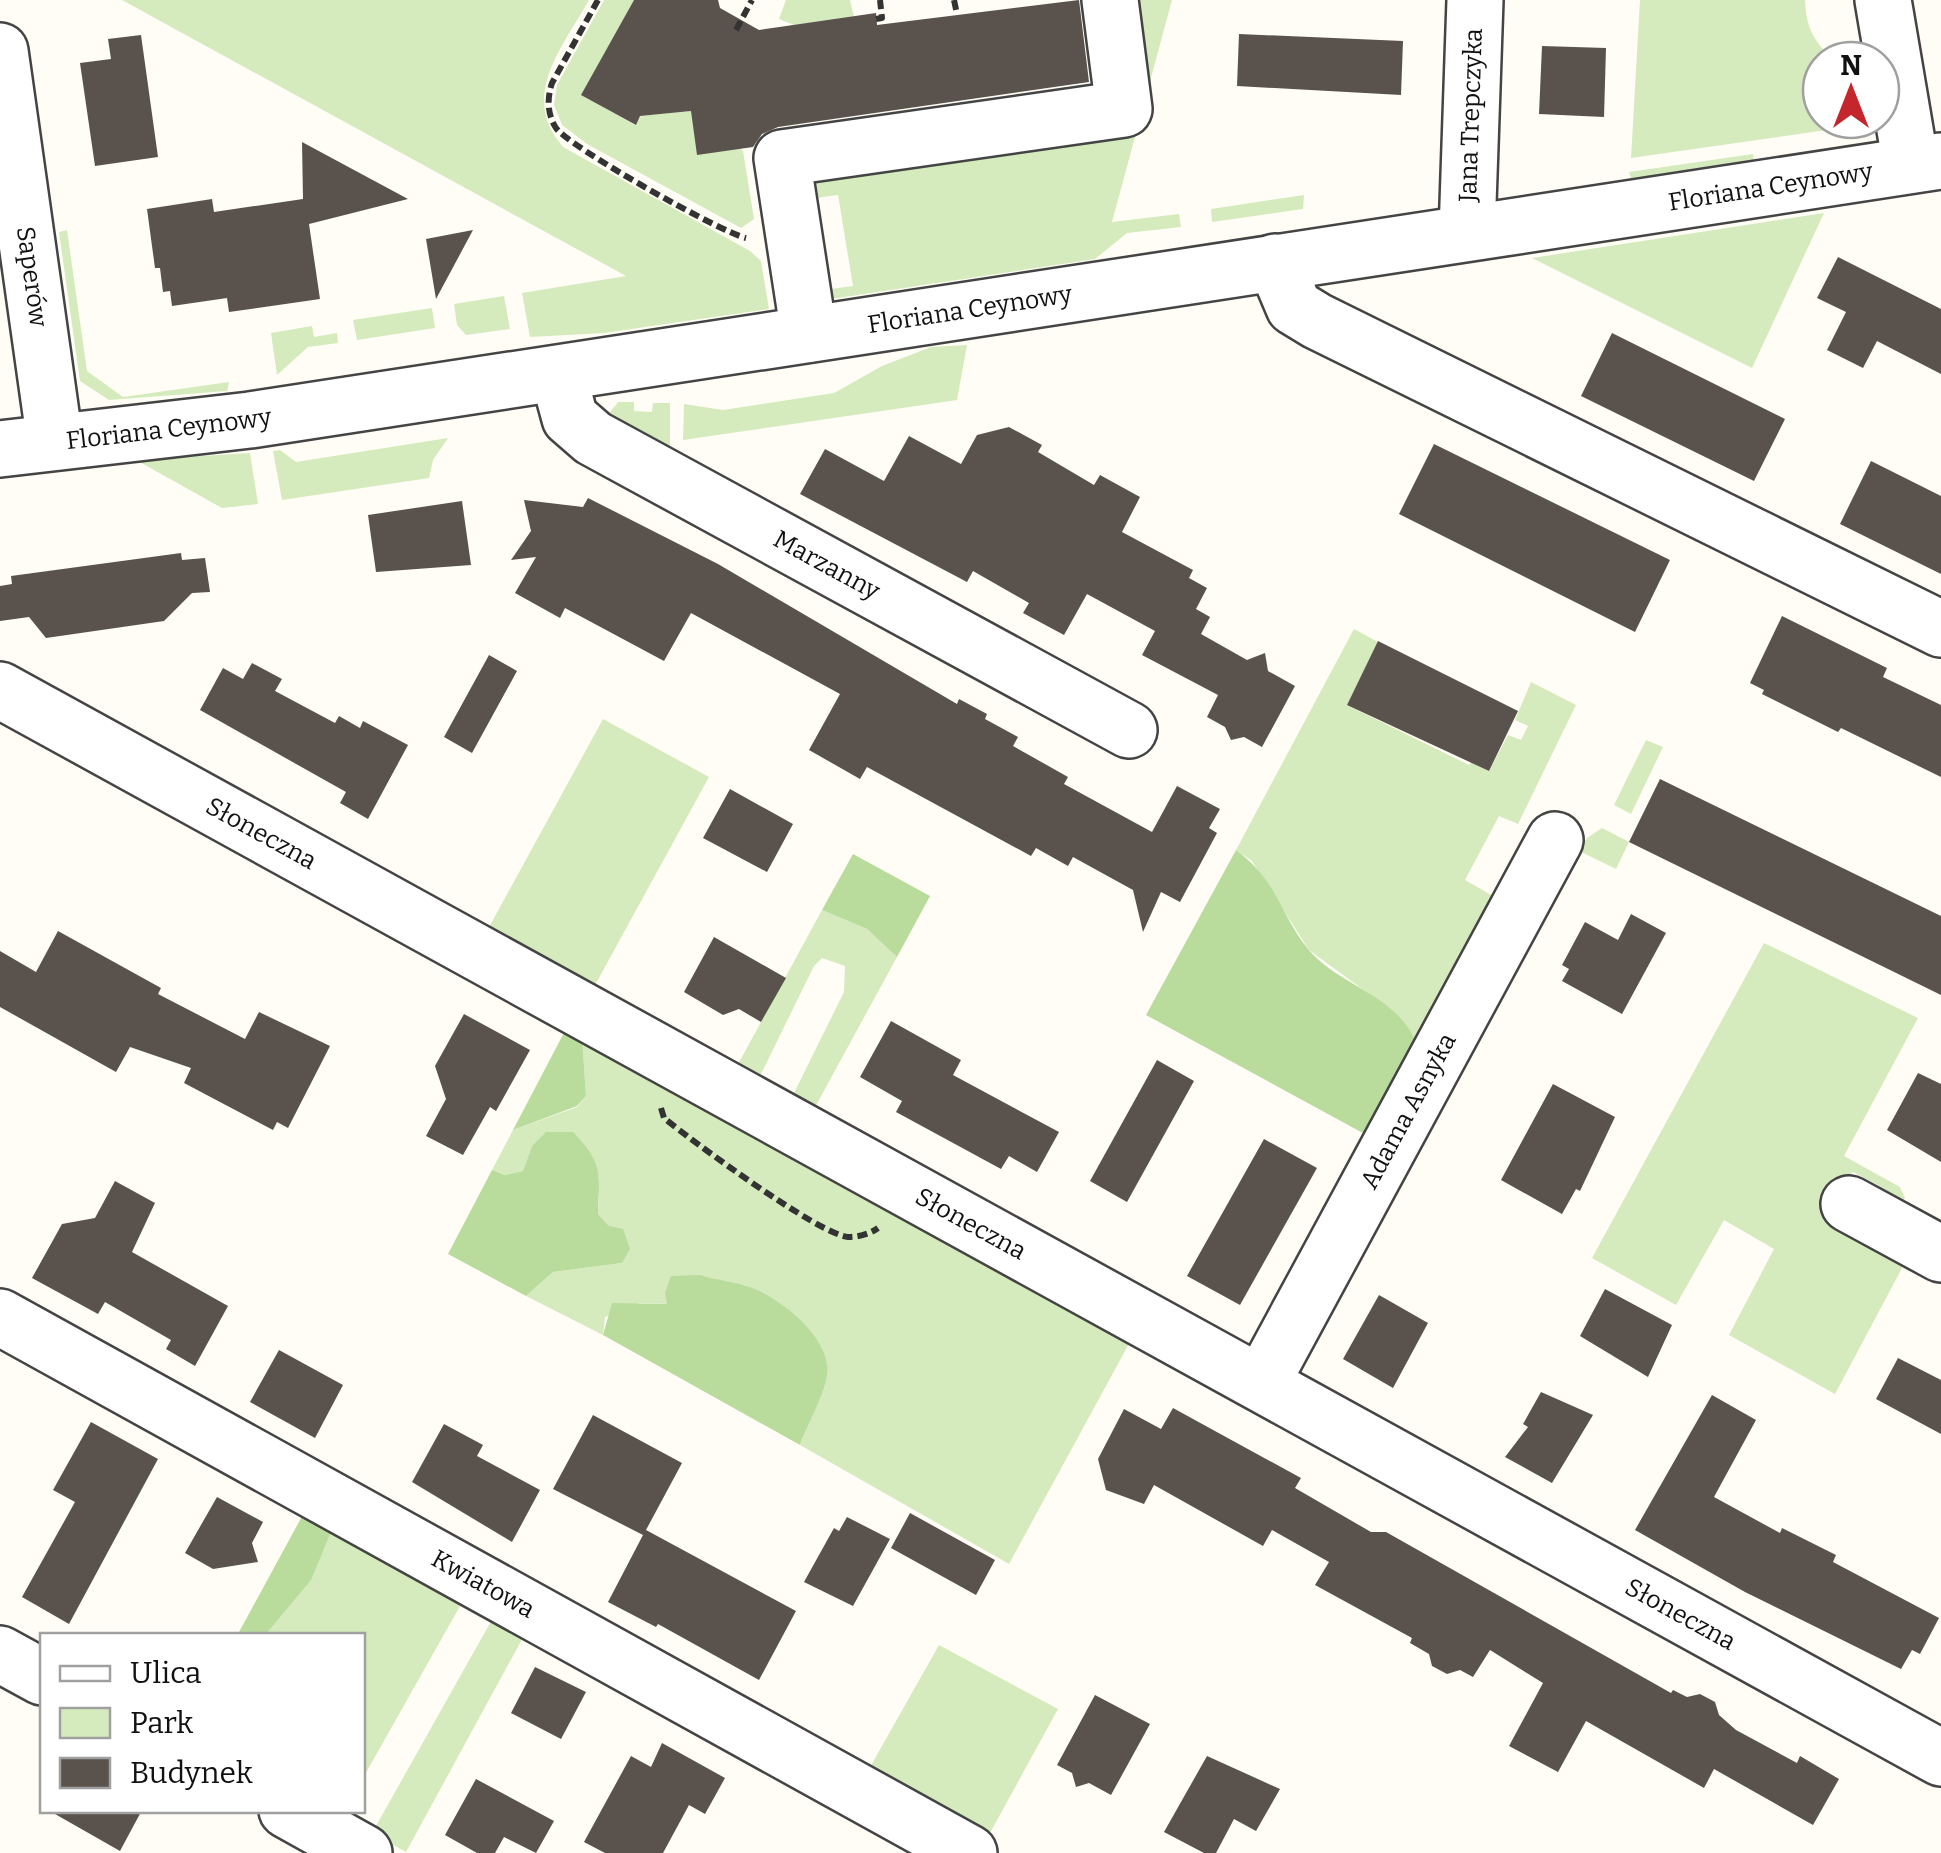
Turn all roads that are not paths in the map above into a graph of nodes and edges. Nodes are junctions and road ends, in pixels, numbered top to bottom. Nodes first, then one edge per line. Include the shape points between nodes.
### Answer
1 (1110, 0) edge
2 (1474, 0) edge
3 (1883, 0) edge
4 (0, 51) edge
5 (1926, 163) edge
6 (1467, 232) junction
7 (1275, 262) junction
8 (809, 334) junction
9 (558, 374) junction
10 (56, 442) junction
11 (0, 449) edge
12 (1941, 628) edge
13 (0, 690) edge
14 (1128, 730) dead end
15 (1554, 840) dead end
16 (1848, 1204) dead end
17 (1941, 1254) edge
18 (0, 1317) edge
19 (1262, 1382) junction
20 (0, 1654) edge
21 (40, 1676) edge
22 (1941, 1758) edge
23 (292, 1813) edge
24 (364, 1853) edge
25 (969, 1853) edge

1 - 8 street via 1124,109 782,158
2 - 6 street, Jana Trepczyka
3 - 5 street
4 - 10 street, Saperów
5 - 6 street, Floriana Ceynowy
6 - 7 street, Floriana Ceynowy
7 - 8 street, Floriana Ceynowy
7 - 12 street via 1294,307 1316,321
8 - 9 street, Floriana Ceynowy
9 - 10 street, Floriana Ceynowy
9 - 14 street, Marzanny via 570,418 593,438
10 - 11 street, Floriana Ceynowy
13 - 19 street, Słoneczna
15 - 19 street, Adama Asnyka
16 - 17 street
18 - 25 street, Kwiatowa
19 - 22 street, Słoneczna
20 - 21 street
23 - 24 street

